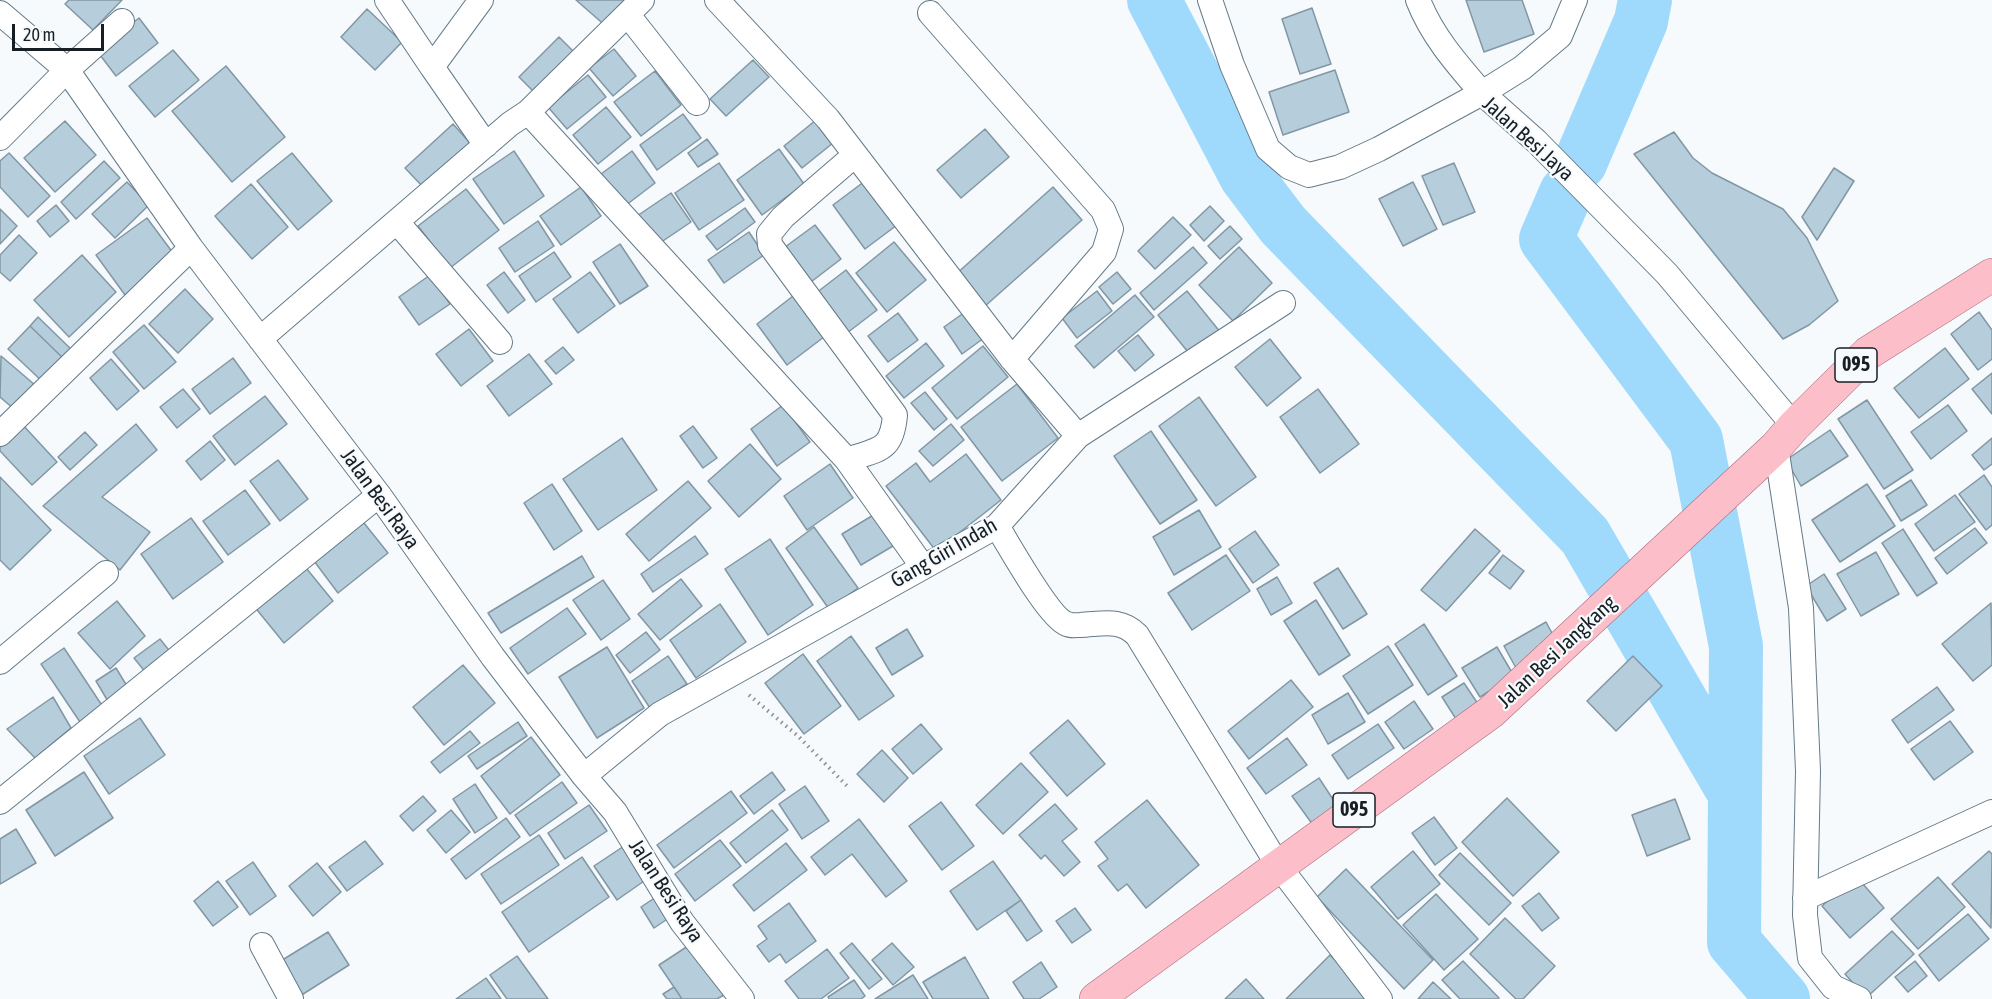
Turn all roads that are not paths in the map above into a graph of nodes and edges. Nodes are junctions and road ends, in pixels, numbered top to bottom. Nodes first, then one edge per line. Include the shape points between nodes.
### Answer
1 (12, 0) edge
2 (387, 0) edge
3 (481, 0) edge
4 (717, 0) edge
5 (1210, 0) edge
6 (1418, 0) edge
7 (1575, 0) edge
8 (635, 7) edge
9 (0, 13) edge
10 (930, 13) dead end
11 (122, 21) dead end
12 (432, 67) junction
13 (67, 70) junction
14 (1482, 93) junction
15 (697, 103) dead end
16 (528, 112) junction
17 (0, 138) edge
18 (486, 145) junction
19 (855, 155) junction
20 (397, 222) junction
21 (191, 248) junction
22 (1992, 275) edge
23 (1283, 303) dead end
24 (260, 339) junction
25 (500, 342) dead end
26 (1012, 359) junction
27 (0, 434) edge
28 (1078, 436) junction
29 (1785, 437) junction
30 (847, 460) junction
31 (379, 495) junction
32 (997, 526) junction
33 (923, 567) junction
34 (106, 573) dead end
35 (0, 662) edge
36 (584, 776) junction
37 (0, 802) edge
38 (1992, 812) edge
39 (1278, 865) junction
40 (1805, 898) junction
41 (262, 945) dead end
42 (291, 999) edge
43 (742, 999) edge
44 (1096, 999) edge
45 (1380, 999) edge
46 (1859, 999) edge

1 - 9 street
2 - 12 street
3 - 12 street
4 - 19 street via 828,119
5 - 14 street, Jalan Besi Jaya via 1232,65 1268,149 1289,167 1310,175 1340,167 1379,149
6 - 14 street via 1445,49
7 - 14 street via 1560,36 1522,68
8 - 15 street
8 - 16 street
9 - 13 street, Jalan Besi Raya
10 - 26 street via 1103,210 1111,229 1104,252
11 - 13 street
12 - 18 street
13 - 17 street
13 - 21 street, Jalan Besi Raya
14 - 29 street, Jalan Besi Jaya via 1536,141 1667,274
16 - 18 street
16 - 30 street
18 - 20 street
19 - 26 street
19 - 30 street via 783,217 769,234 770,246 895,415 894,433 885,446
20 - 24 street
20 - 25 street
21 - 24 street, Jalan Besi Raya
21 - 27 street
22 - 29 main road, Jalan Besi Jangkang / 095 via 1868,353
23 - 28 street, Gang Giri Indah
24 - 31 street, Jalan Besi Raya
26 - 28 street
28 - 32 street, Gang Giri Indah
29 - 39 main road, Jalan Besi Jangkang / 095 via 1491,712
29 - 40 street via 1801,608 1808,771
30 - 33 street
31 - 36 street, Jalan Besi Raya via 493,657
31 - 37 street
32 - 33 street, Gang Giri Indah
32 - 39 street via 1059,620 1069,625 1119,623 1137,635
33 - 36 street, Gang Giri Indah via 660,714
34 - 35 street
36 - 43 street, Jalan Besi Raya via 615,812 682,922
38 - 40 street
39 - 44 main road, Jalan Besi Jangkang / 095
39 - 45 street
40 - 46 street via 1810,957 1833,987
41 - 42 street

